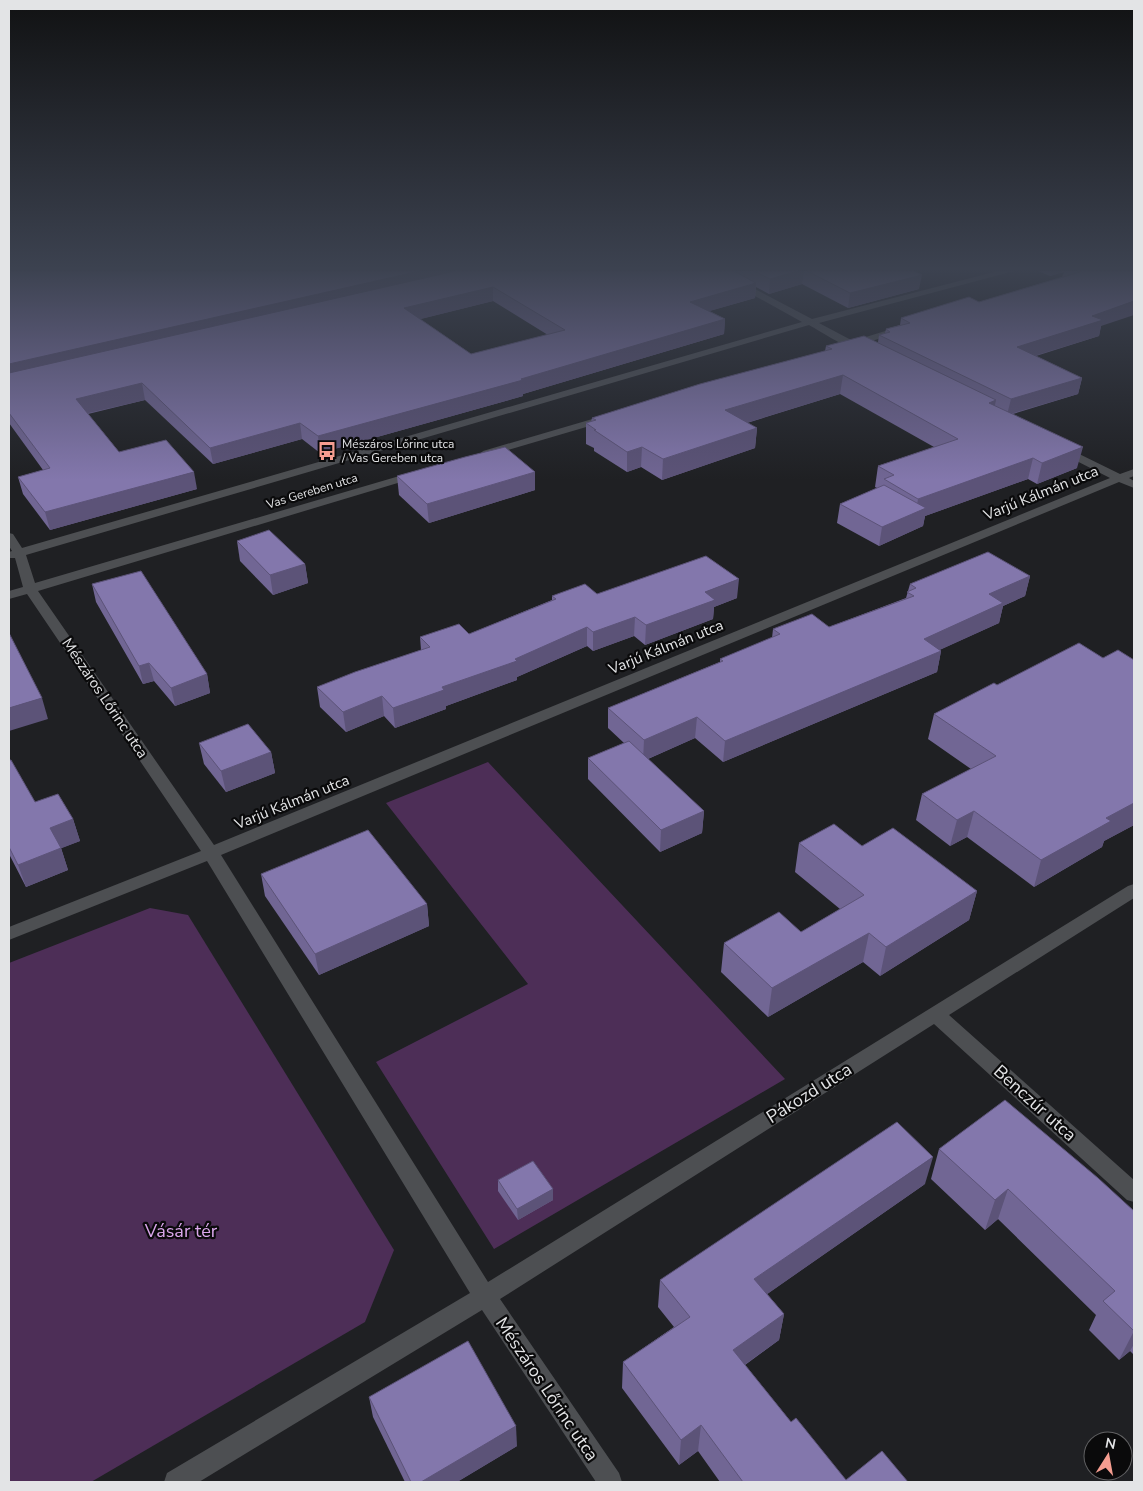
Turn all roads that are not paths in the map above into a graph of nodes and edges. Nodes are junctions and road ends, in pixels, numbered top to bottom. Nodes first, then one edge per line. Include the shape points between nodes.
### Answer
1 (747, 341) edge
2 (846, 341) edge
3 (863, 341) edge
4 (852, 344) junction
5 (833, 350) edge
6 (870, 353) edge
7 (613, 416) edge
8 (1057, 447) edge
9 (479, 455) edge
10 (432, 470) edge
11 (1134, 472) edge
12 (1119, 478) junction
13 (1134, 485) edge
14 (9, 537) edge
15 (14, 554) edge
16 (30, 589) junction
17 (9, 595) edge
18 (211, 853) junction
19 (1134, 890) edge
20 (9, 934) edge
21 (935, 1014) junction
22 (1134, 1193) edge
23 (485, 1296) junction
24 (176, 1482) edge
25 (610, 1482) edge

1 - 15 street, Vas Gereben utca
2 - 4 street
3 - 4 street
4 - 5 street
4 - 6 street
7 - 9 street
8 - 12 street
10 - 16 street, Vas Gereben utca
11 - 12 street, Varjú Kálmán utca
12 - 13 street
12 - 18 street, Varjú Kálmán utca
14 - 15 street, Mészáros Lőrinc utca
15 - 16 street, Mészáros Lőrinc utca
16 - 17 street, Vas Gereben utca
16 - 18 street, Mészáros Lőrinc utca
18 - 20 street
18 - 23 street
19 - 21 street, Pákozd utca
21 - 22 street, Benczúr utca
21 - 23 street, Pákozd utca
23 - 24 street
23 - 25 street, Mészáros Lőrinc utca

